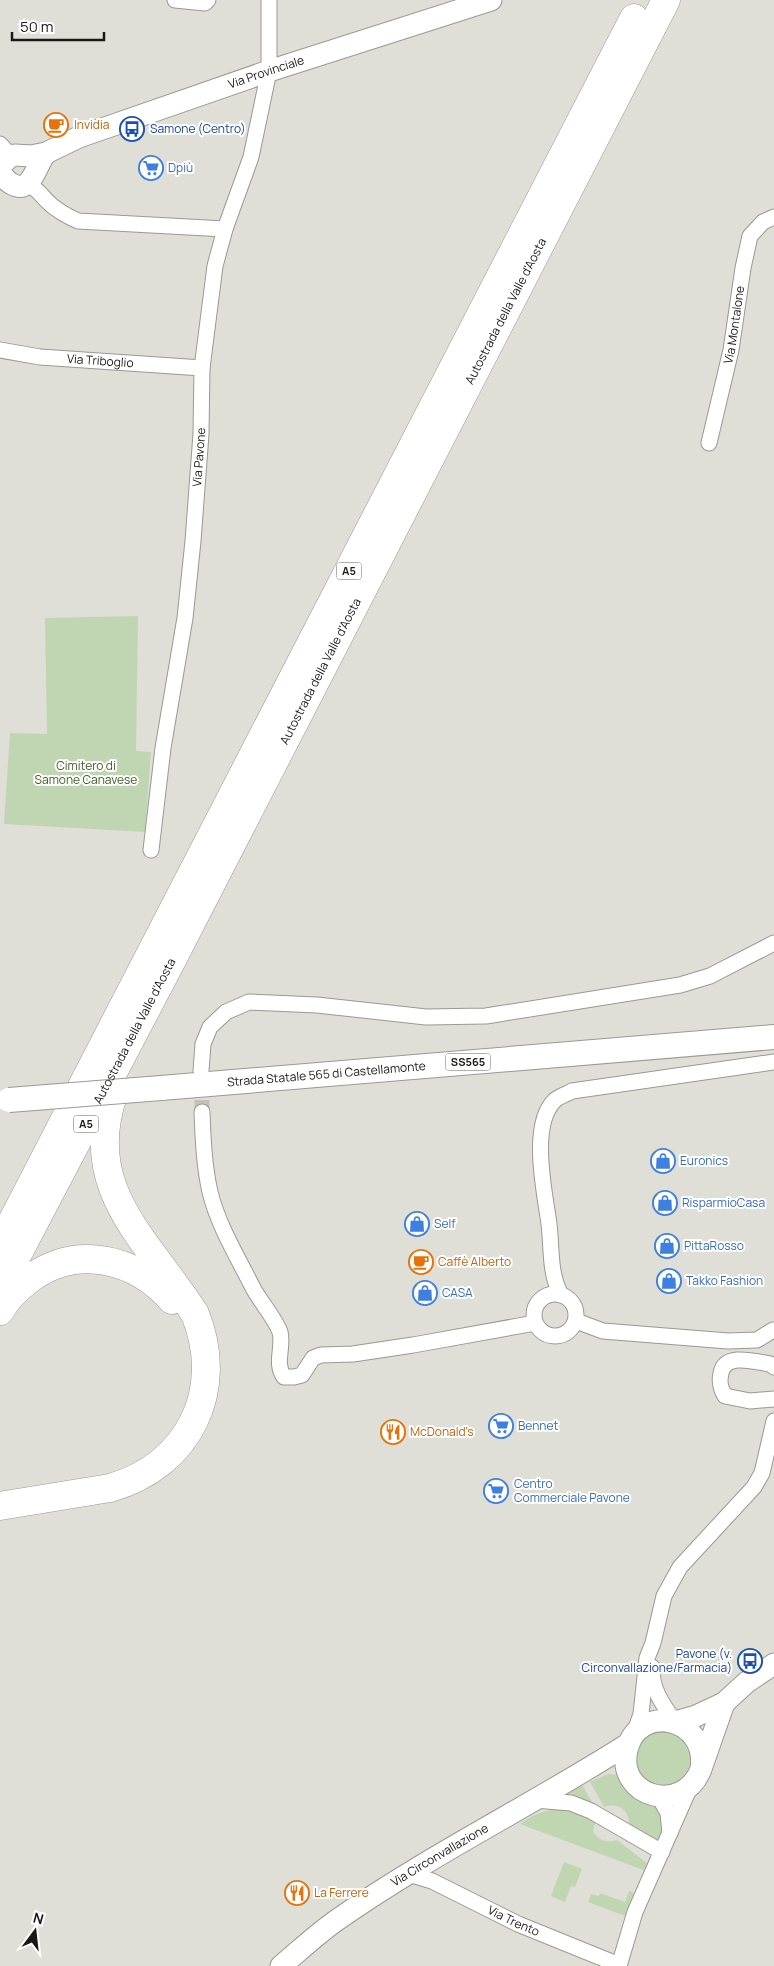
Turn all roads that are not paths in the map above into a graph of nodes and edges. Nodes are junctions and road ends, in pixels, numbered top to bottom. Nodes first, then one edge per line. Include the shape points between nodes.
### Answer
1 (175, 0) edge
2 (208, 0) edge
3 (269, 0) edge
4 (491, 0) edge
5 (644, 0) edge
6 (666, 0) edge
7 (269, 71) junction
8 (19, 168) edge
9 (774, 217) edge
10 (225, 229) junction
11 (0, 350) edge
12 (202, 368) junction
13 (709, 443) dead end
14 (151, 850) dead end
15 (774, 943) edge
16 (172, 960) junction
17 (774, 1037) edge
18 (774, 1062) edge
19 (202, 1071) tunnel mouth
20 (4, 1101) edge
21 (202, 1112) tunnel mouth
22 (54, 1142) junction
23 (0, 1222) edge
24 (0, 1245) edge
25 (0, 1288) edge
26 (562, 1295) junction
27 (0, 1311) edge
28 (576, 1321) junction
29 (535, 1323) junction
30 (774, 1329) edge
31 (774, 1367) edge
32 (774, 1399) edge
33 (774, 1421) edge
34 (0, 1494) edge
35 (0, 1506) edge
36 (653, 1643) junction
37 (774, 1664) edge
38 (724, 1704) junction
39 (675, 1722) junction
40 (632, 1739) junction
41 (580, 1774) junction
42 (629, 1775) junction
43 (696, 1778) junction
44 (659, 1797) junction
45 (534, 1800) junction
46 (670, 1833) junction
47 (662, 1852) junction
48 (409, 1874) junction
49 (281, 1966) edge
50 (619, 1966) edge

1 - 2 street via 204,3
3 - 7 street, Via Pavone
4 - 7 main road, Via Provinciale
5 - 22 highway, Autostrada della Valle d'Aosta / A5
6 - 16 highway, Autostrada della Valle d'Aosta / A5
7 - 8 main road, Via Provinciale via 79,137
7 - 10 street, Via Pavone via 251,156
8 - 10 street via 62,214 78,221
9 - 13 street, Via Montalone via 763,222 750,236 731,350
10 - 12 street, Via Pavone via 215,266
11 - 12 street, Via Triboglio via 40,357
12 - 14 street, Via Pavone via 193,541 185,618 163,748
15 - 19 street via 710,976 680,985 486,1016 426,1017 317,1005 249,1002 226,1012 210,1027 204,1044
16 - 25 highway, Autostrada della Valle d'Aosta / A5
16 - 35 highway via 161,996 110,1105 106,1124 106,1156 114,1189 127,1220 186,1299 200,1326 206,1376 200,1404 182,1440 150,1472 110,1488
17 - 20 main road, Strada Statale 565 di Castellamonte / SS565, bridge
18 - 26 street via 572,1091 556,1099 544,1123 540,1159 551,1267
21 - 29 street via 204,1154 211,1193 221,1224 279,1331 282,1342 280,1371 284,1377 302,1375 313,1358 321,1355 413,1345
22 - 23 highway via 31,1169
22 - 24 highway, Autostrada della Valle d'Aosta / A5
26 - 28 street via 575,1308
26 - 29 street via 542,1298 534,1309
27 - 34 highway via 24,1283 51,1267 82,1260 115,1263 148,1277 171,1300 186,1323 195,1366 187,1411 170,1439 146,1461 116,1476
28 - 29 street via 568,1333 555,1337 543,1333
28 - 30 street via 603,1331 728,1341 757,1340
31 - 32 street via 733,1360 721,1370 720,1379 725,1396 750,1401
33 - 36 street via 762,1473 754,1487 680,1567 664,1596
36 - 39 street via 655,1690
36 - 40 street via 647,1658 641,1714
37 - 38 main road, Via Circonvallazione via 746,1682
38 - 39 main road, Via Circonvallazione
38 - 43 main road, Via Circonvallazione
39 - 40 main road, Via Circonvallazione via 649,1724
39 - 43 main road via 684,1726 698,1741 702,1760
40 - 41 main road, Via Circonvallazione
40 - 42 main road via 626,1760
41 - 42 main road, Via Circonvallazione via 606,1768
41 - 45 main road, Via Circonvallazione
42 - 44 main road, Via Circonvallazione via 641,1790
43 - 44 main road via 676,1796
43 - 46 street, Via Trento
44 - 46 street via 668,1812
45 - 47 street via 571,1803 591,1811
45 - 48 main road, Via Circonvallazione
46 - 47 street, Via Trento
47 - 50 street, Via Trento via 635,1912
48 - 49 main road, Via Circonvallazione via 335,1921
48 - 50 street, Via Trento via 432,1880 518,1924

